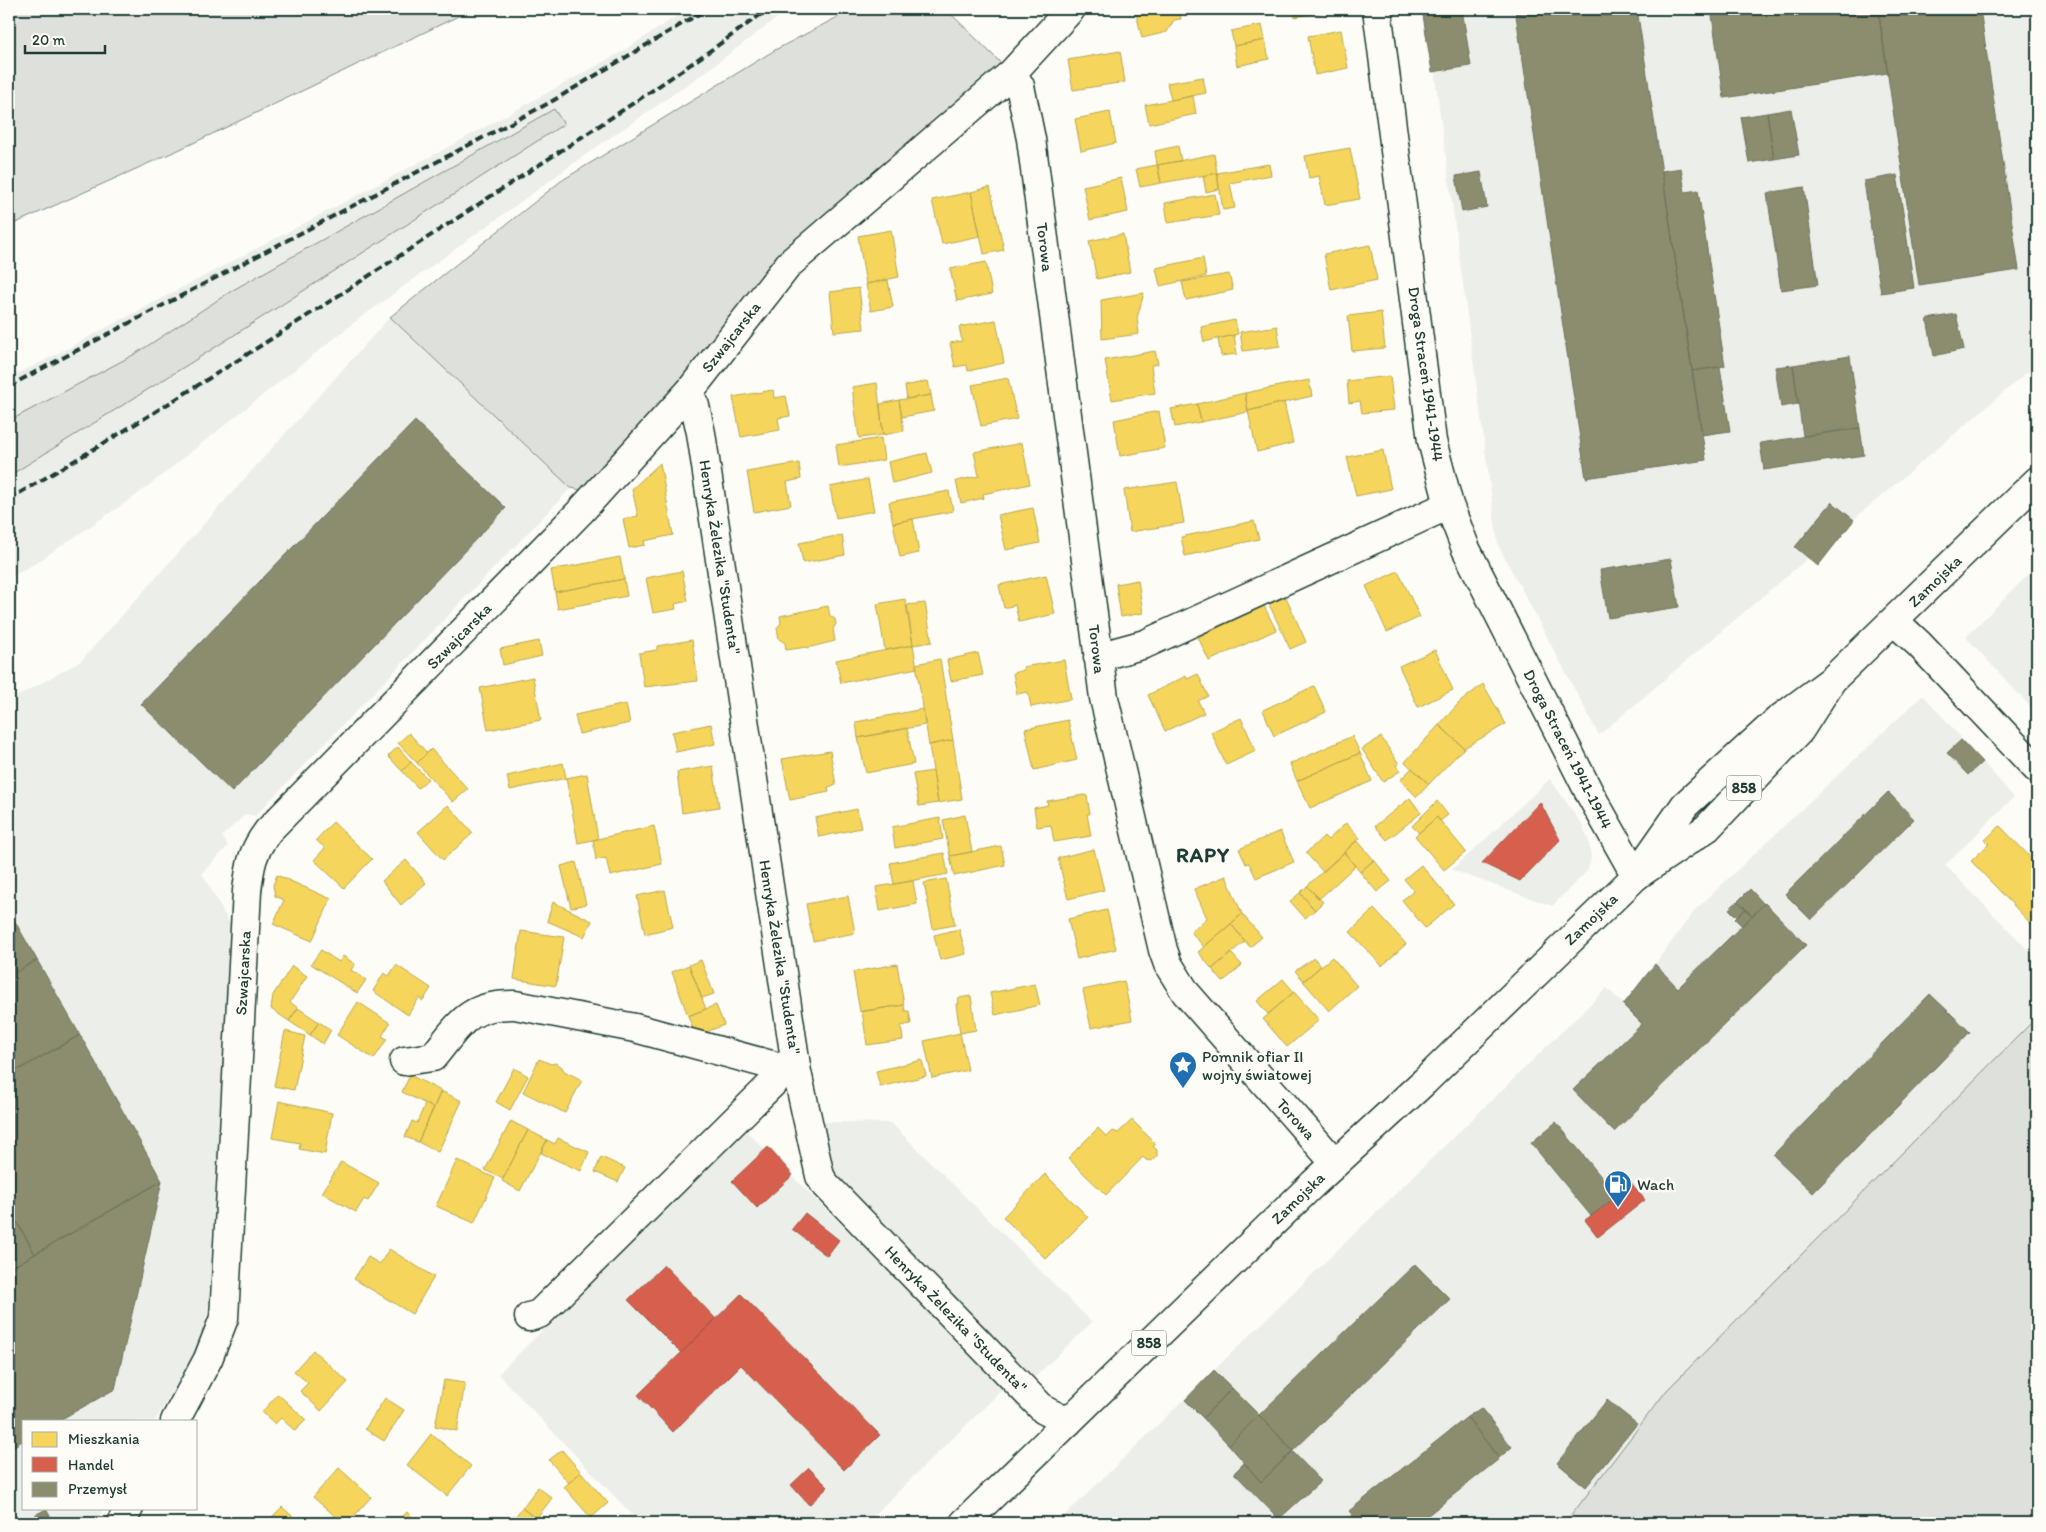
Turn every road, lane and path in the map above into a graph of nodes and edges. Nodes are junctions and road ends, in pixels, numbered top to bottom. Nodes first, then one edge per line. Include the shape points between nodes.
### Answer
1 (1071, 9) edge
2 (1376, 9) edge
3 (1012, 73) junction
4 (689, 392) junction
5 (2037, 481) edge
6 (1449, 505) junction
7 (1894, 621) junction
8 (1098, 658) junction
9 (2037, 769) edge
10 (1636, 876) junction
11 (404, 1061) dead end
12 (792, 1070) junction
13 (1335, 1163) junction
14 (529, 1317) dead end
15 (176, 1420) edge
16 (1068, 1422) junction
17 (128, 1510) edge
18 (121, 1523) edge
19 (964, 1523) edge

1 - 3 street, Szwajcarska
2 - 6 street, Droga Straceń 1941-1944 via 1432,441
3 - 4 street, Szwajcarska via 789,264
3 - 8 street, Torowa via 1020,86 1031,138
4 - 12 street, Henryka Żelezika "Studenta" via 701,433
4 - 15 street, Szwajcarska via 580,512 256,847 247,891 224,1318 208,1359
5 - 7 street, Zamojska / 858
6 - 8 street via 1145,644
6 - 10 street, Droga Straceń 1941-1944 via 1470,558 1590,794
7 - 9 street
7 - 10 street, Zamojska / 858 via 1832,680 1778,720 1685,805
8 - 13 street, Torowa via 1104,698 1168,964 1186,993
10 - 13 street, Zamojska / 858 via 1425,1081
11 - 12 street via 433,1057 459,1024 477,1009 496,1004 635,1028
12 - 14 street via 539,1314
12 - 16 street, Henryka Żelezika "Studenta" via 824,1184 1044,1410
13 - 16 street, Zamojska / 858
16 - 19 street, Zamojska / 858
17 - 18 street

